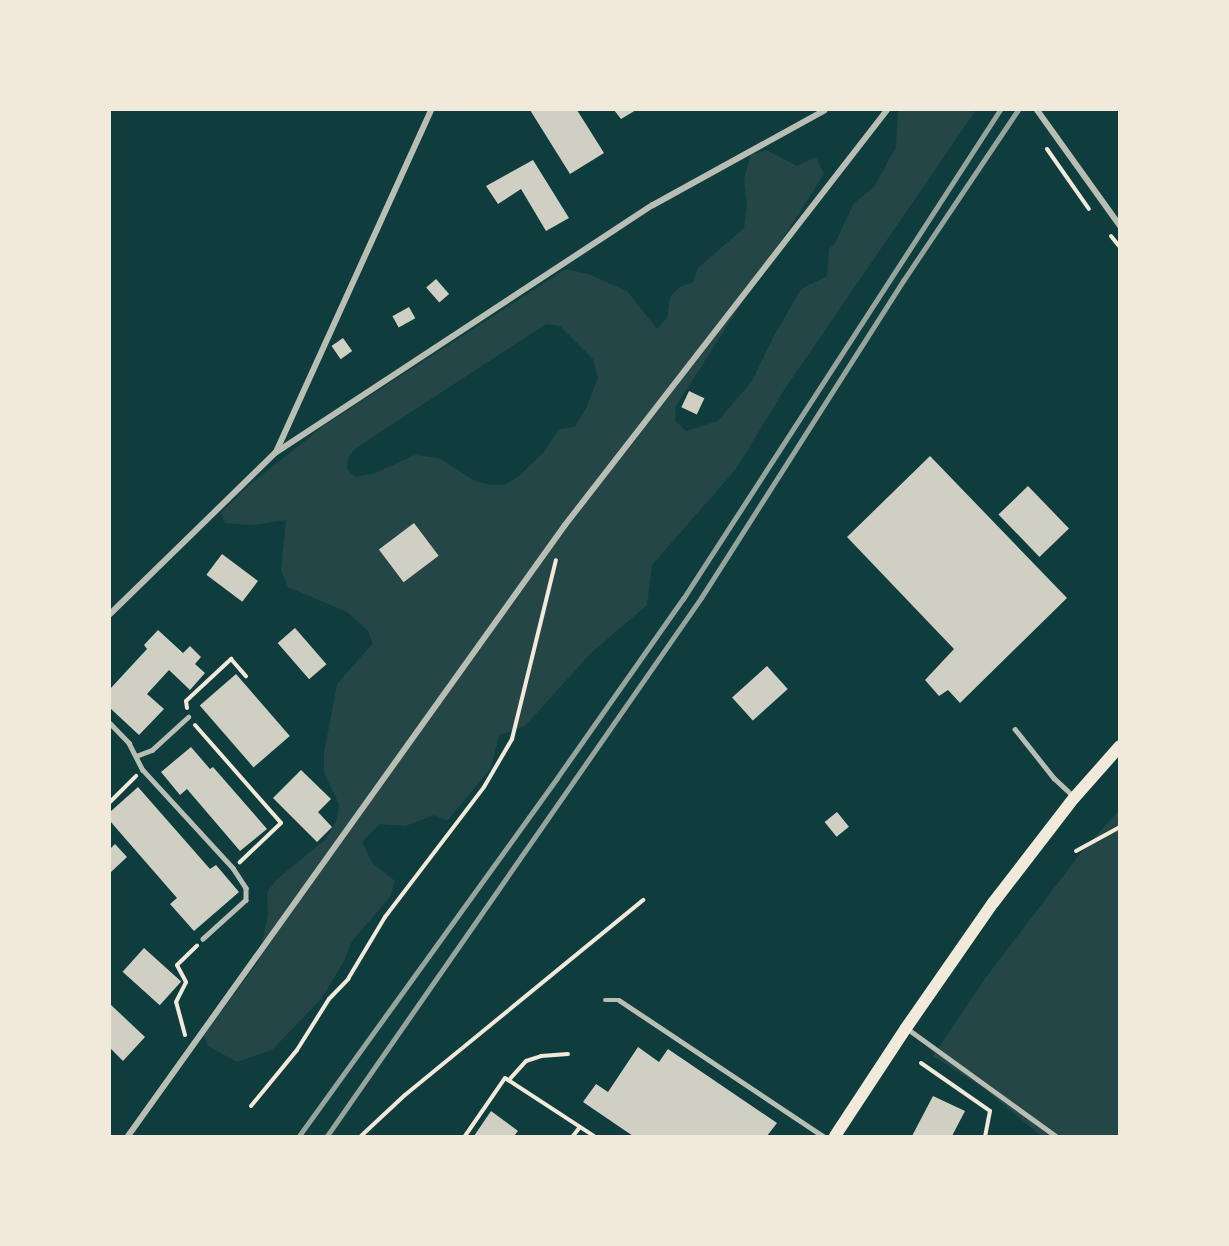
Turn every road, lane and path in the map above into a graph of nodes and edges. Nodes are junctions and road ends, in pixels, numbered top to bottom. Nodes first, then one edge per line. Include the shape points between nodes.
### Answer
1 (431, 110) edge
2 (825, 110) edge
3 (886, 110) edge
4 (1037, 110) edge
5 (1119, 226) edge
6 (275, 453) junction
7 (557, 559) dead end
8 (110, 614) edge
9 (246, 676) dead end
10 (188, 717) junction
11 (110, 723) edge
12 (1015, 729) dead end
13 (1119, 746) edge
14 (136, 756) junction
15 (143, 770) junction
16 (1074, 798) junction
17 (110, 802) edge
18 (1119, 827) edge
19 (1076, 851) dead end
20 (233, 868) junction
21 (643, 900) dead end
22 (203, 939) joint
23 (605, 1000) dead end
24 (906, 1028) junction
25 (194, 1044) junction
26 (568, 1054) dead end
27 (921, 1063) dead end
28 (509, 1080) junction
29 (251, 1106) dead end
30 (580, 1126) junction
31 (128, 1137) edge
32 (361, 1137) edge
33 (465, 1137) edge
34 (573, 1137) edge
35 (594, 1137) edge
36 (823, 1137) edge
37 (835, 1137) edge
38 (985, 1137) edge
39 (1056, 1137) edge

1 - 6 street
2 - 6 street via 653,205
3 - 25 street via 565,525
4 - 5 street
6 - 8 street
7 - 29 path via 512,739 484,786 385,917 348,980 329,999 297,1050
9 - 10 path via 231,659 186,701
10 - 14 lane via 152,750
10 - 20 path via 281,824
11 - 14 lane
12 - 16 lane
13 - 16 main road
14 - 15 lane
15 - 17 path
15 - 20 lane
16 - 24 main road via 993,903
18 - 19 path
20 - 22 lane via 246,888 246,900
21 - 32 path via 405,1095
22 - 25 path via 177,965 186,982 176,1002 183,1034
23 - 36 lane via 619,1000
24 - 37 main road
24 - 39 lane
25 - 31 street
26 - 28 path via 525,1061
27 - 38 path via 990,1111
28 - 30 path
28 - 33 path via 505,1078
30 - 34 path
30 - 35 path

